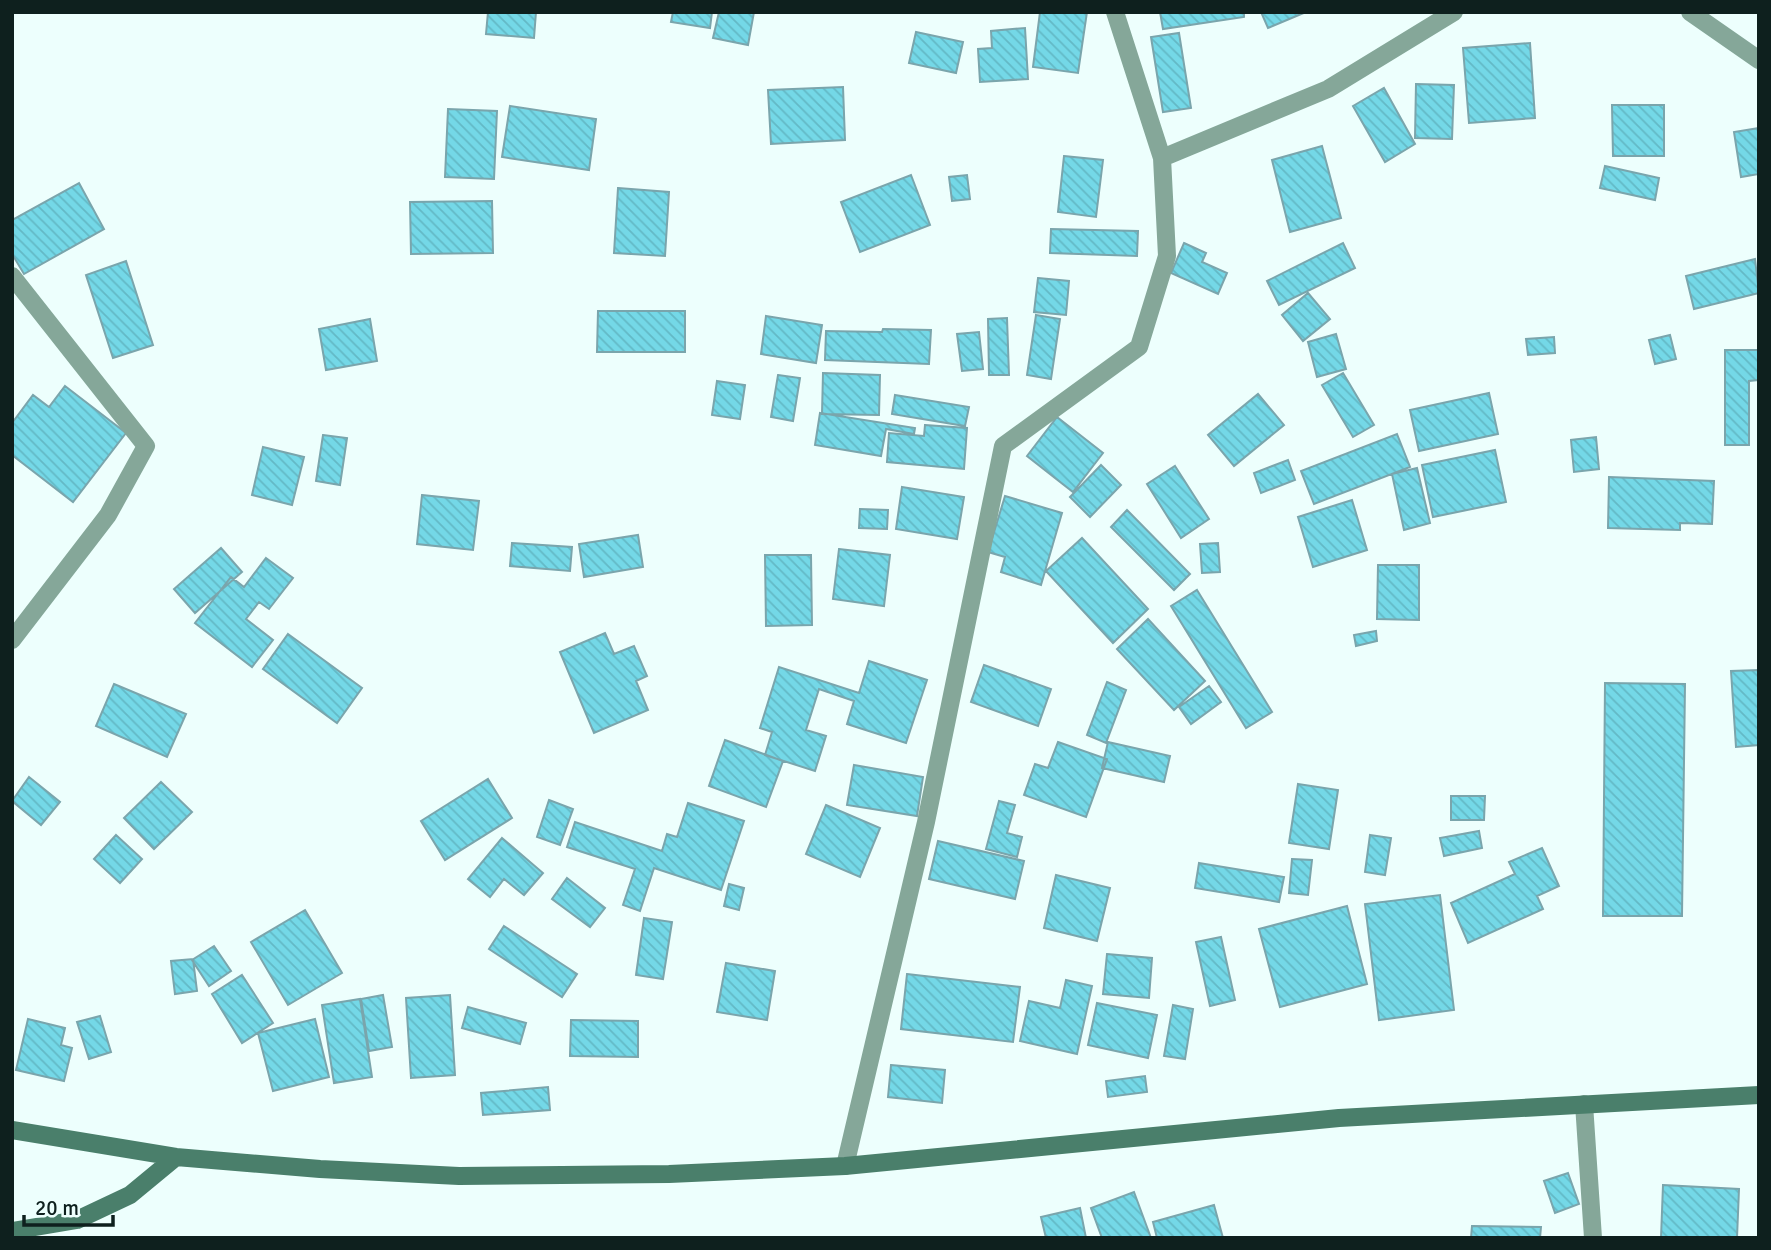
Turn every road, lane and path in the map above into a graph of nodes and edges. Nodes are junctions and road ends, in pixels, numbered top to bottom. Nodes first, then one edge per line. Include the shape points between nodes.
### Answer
1 (1115, 12) edge
2 (1454, 12) edge
3 (1690, 12) edge
4 (1759, 60) edge
5 (1162, 158) junction
6 (12, 276) edge
7 (12, 640) edge
8 (1759, 1095) edge
9 (1584, 1104) junction
10 (12, 1130) edge
11 (176, 1157) junction
12 (845, 1166) junction
13 (12, 1231) edge
14 (1593, 1238) edge

1 - 5 street
2 - 5 street via 1328,89
3 - 4 street
5 - 12 street via 1167,257 1139,347 1003,446 926,822
6 - 7 street via 146,446 108,515
8 - 9 main road
9 - 12 main road via 1339,1118
9 - 14 street
10 - 11 main road
11 - 12 main road via 459,1176
11 - 13 main road via 130,1195 77,1220

